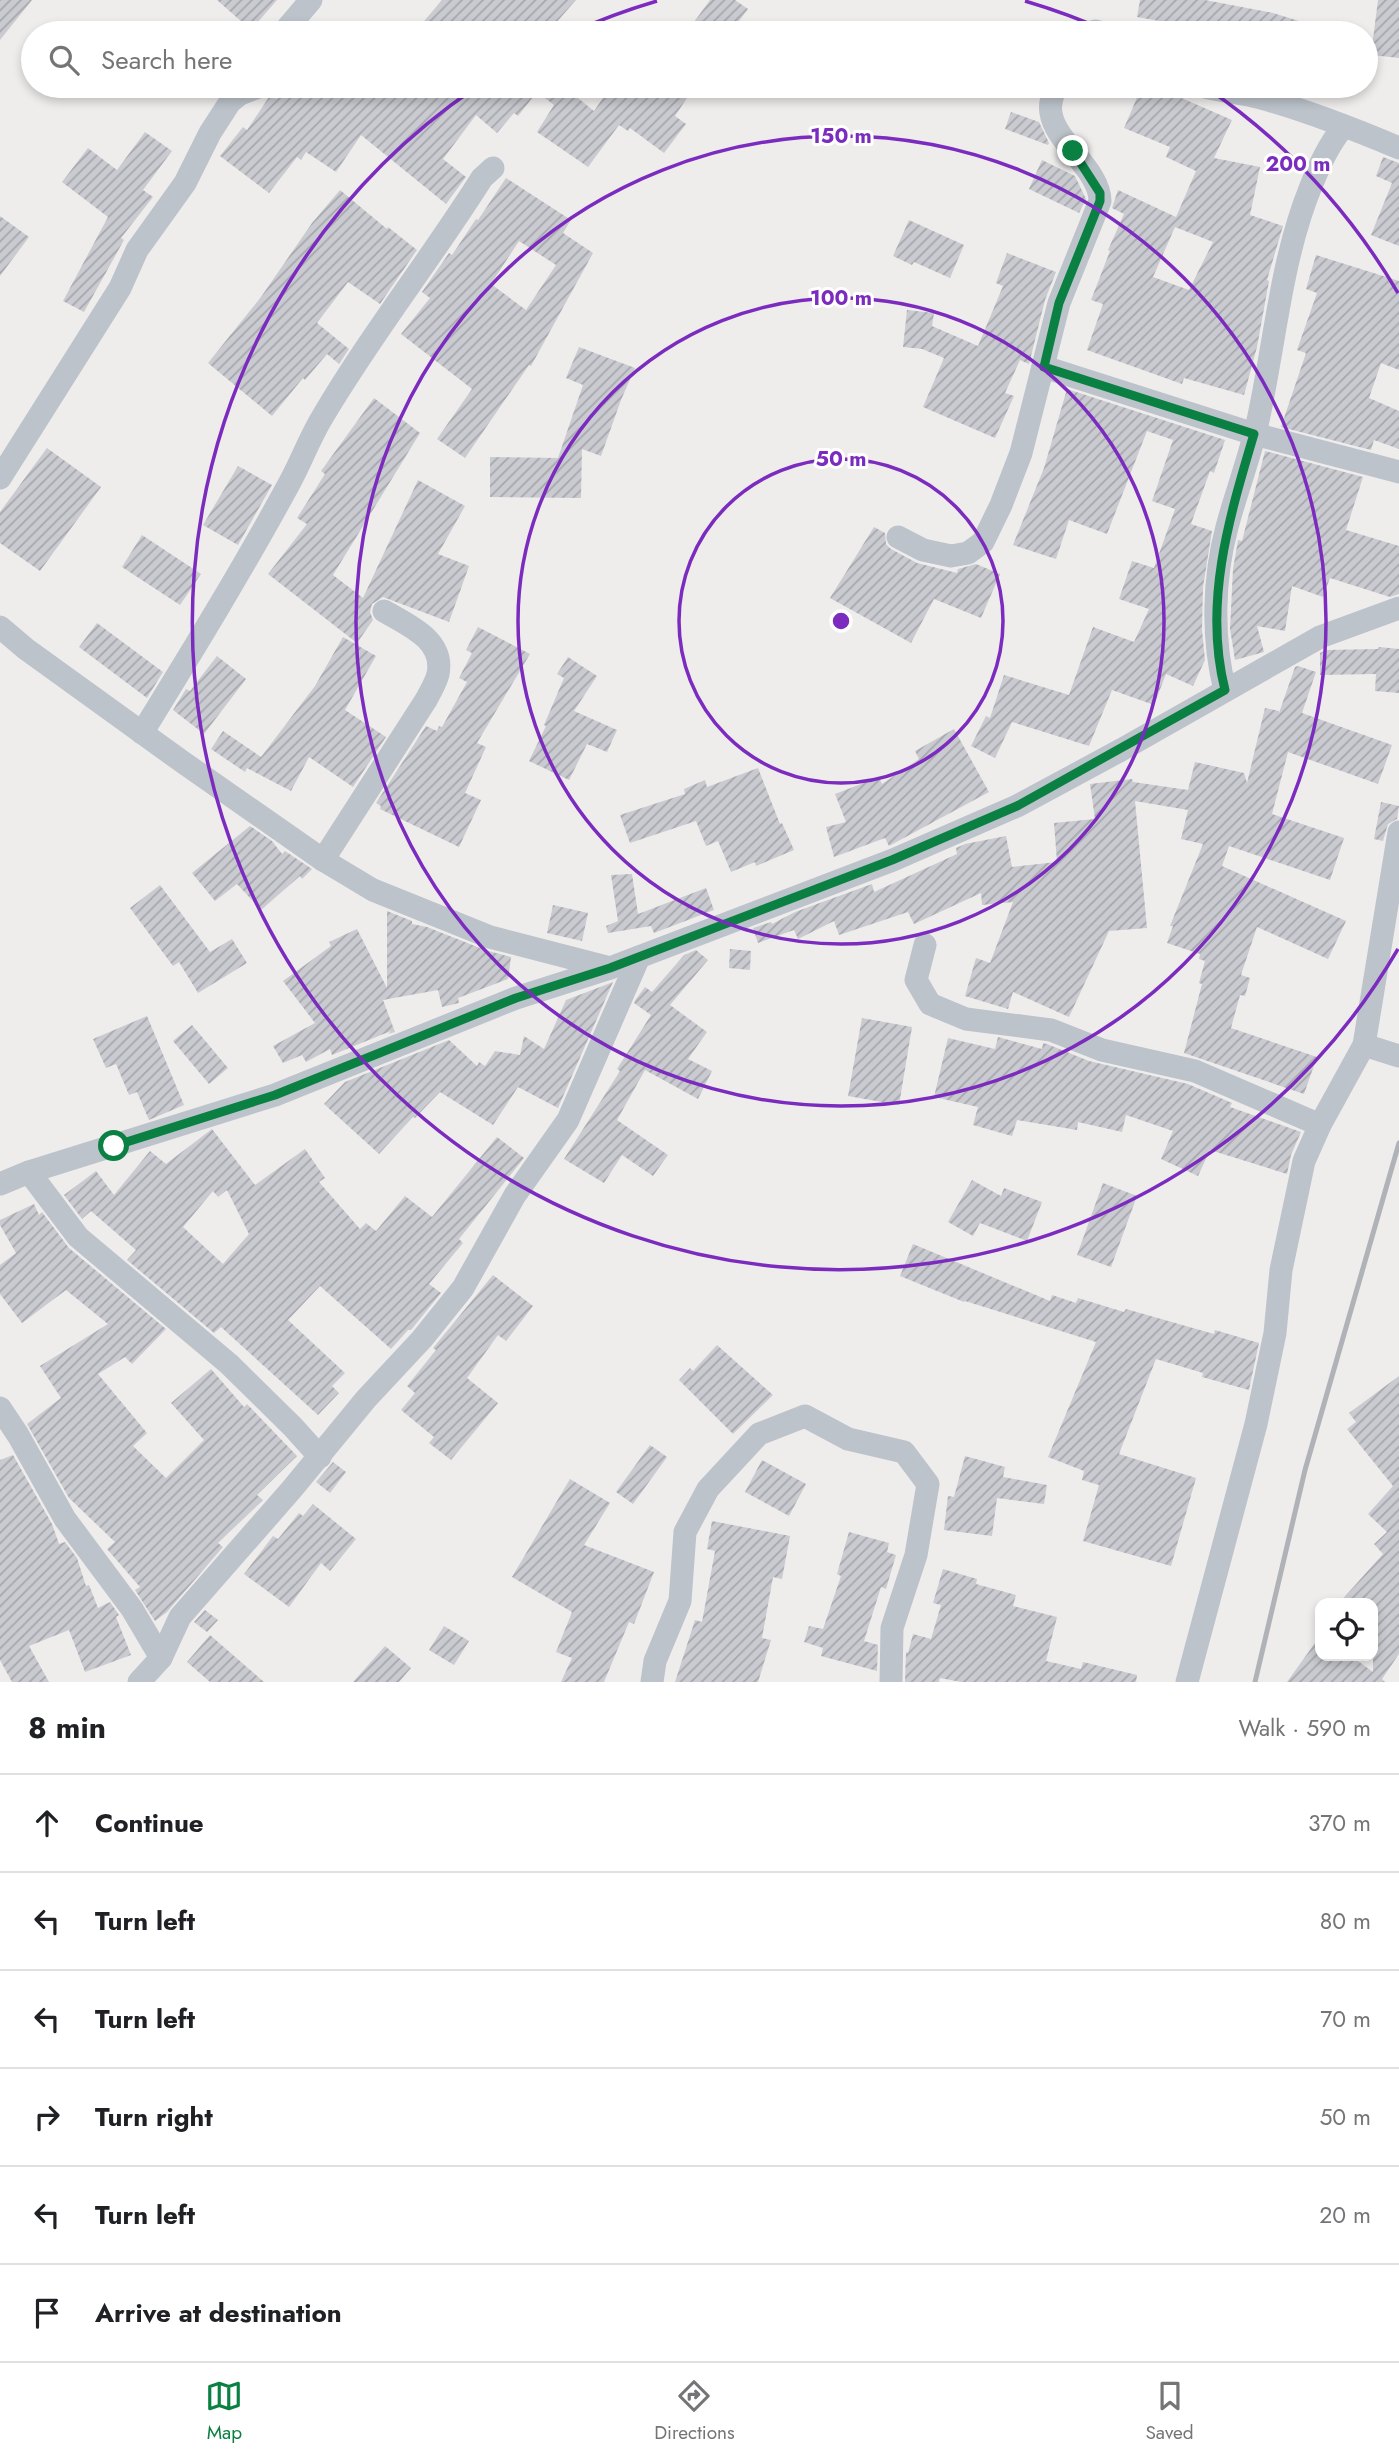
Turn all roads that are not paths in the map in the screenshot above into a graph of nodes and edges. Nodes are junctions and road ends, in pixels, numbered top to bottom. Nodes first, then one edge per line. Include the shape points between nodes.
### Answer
1 (311, 0) edge
2 (293, 21) edge
3 (235, 98) edge
4 (1052, 98) edge
5 (1263, 98) edge
6 (1344, 126) junction
7 (1399, 148) edge
8 (493, 168) dead end
9 (1044, 367) junction
10 (1254, 434) junction
11 (1399, 471) edge
12 (0, 478) edge
13 (898, 537) dead end
14 (1399, 608) edge
15 (384, 611) dead end
16 (0, 627) edge
17 (1225, 690) junction
18 (142, 733) junction
19 (1399, 832) edge
20 (323, 860) junction
21 (925, 945) dead end
22 (639, 957) junction
23 (610, 968) junction
24 (1364, 1045) junction
25 (1399, 1056) edge
26 (1320, 1125) junction
27 (29, 1171) junction
28 (2, 1180) edge
29 (0, 1408) edge
30 (320, 1457) junction
31 (161, 1658) junction
32 (139, 1682) edge
33 (652, 1682) edge
34 (891, 1682) edge
35 (1187, 1682) edge

1 - 2 street
3 - 12 street
4 - 9 street via 1056,126 1090,175 1100,201 1059,303
5 - 6 street
6 - 7 street
6 - 10 street via 1330,143 1297,221
8 - 18 street via 361,353 212,620
9 - 10 street
9 - 13 street via 1021,453 983,541 968,553 951,556 923,550
10 - 11 street
10 - 17 street via 1226,530 1218,581 1218,662
14 - 17 street via 1320,637
15 - 20 street via 433,645 438,674
16 - 18 street
17 - 22 street via 1017,806 892,860
18 - 20 street
19 - 24 street
20 - 23 street via 373,890 491,937
21 - 26 street via 916,981 930,1004 966,1019 1051,1030 1102,1049 1195,1071
22 - 23 street
22 - 30 street via 568,1120 516,1195 463,1288
23 - 27 street via 516,998 275,1095
24 - 25 street
24 - 26 street
26 - 35 street via 1304,1161 1256,1424
27 - 28 street
27 - 30 street via 78,1237 229,1364
29 - 31 street via 65,1519 132,1609
30 - 31 street via 180,1617
31 - 32 street
33 - 34 street via 655,1661 680,1601 685,1532 708,1489 759,1434 805,1416 848,1439 904,1452 928,1483 916,1555 892,1628

